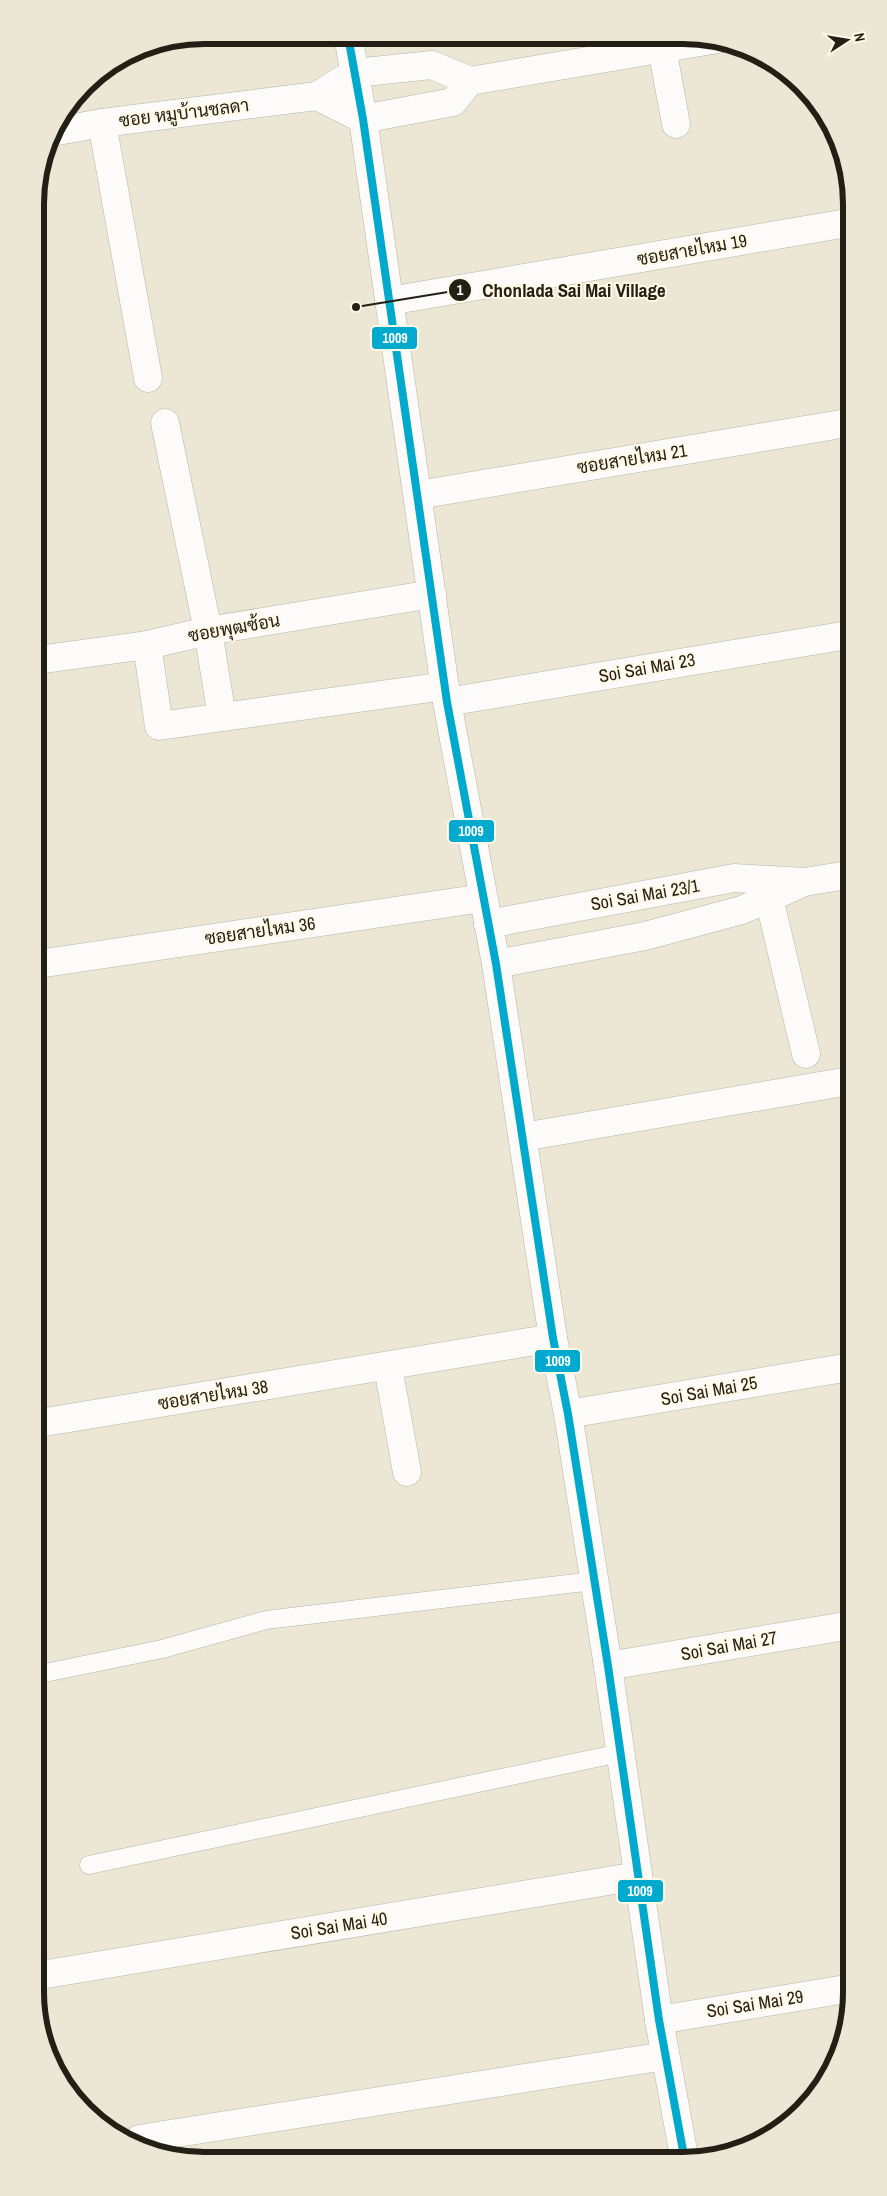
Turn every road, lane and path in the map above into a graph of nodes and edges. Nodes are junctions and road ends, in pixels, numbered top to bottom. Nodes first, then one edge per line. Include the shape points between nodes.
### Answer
1 (349, 44) edge
2 (687, 44) edge
3 (662, 48) junction
4 (354, 73) junction
5 (470, 81) junction
6 (317, 96) junction
7 (362, 119) junction
8 (102, 123) junction
9 (676, 124) dead end
10 (62, 130) edge
11 (843, 224) edge
12 (389, 301) junction
13 (148, 378) dead end
14 (165, 423) dead end
15 (843, 424) edge
16 (418, 495) junction
17 (432, 594) junction
18 (208, 631) junction
19 (843, 636) edge
20 (148, 645) junction
21 (44, 659) edge
22 (446, 694) junction
23 (222, 718) junction
24 (843, 876) edge
25 (766, 890) junction
26 (483, 898) junction
27 (488, 924) junction
28 (44, 963) edge
29 (496, 964) junction
30 (806, 1054) dead end
31 (843, 1082) edge
32 (523, 1137) junction
33 (553, 1338) junction
34 (388, 1367) junction
35 (843, 1368) edge
36 (568, 1414) junction
37 (44, 1422) edge
38 (408, 1472) dead end
39 (593, 1581) junction
40 (843, 1627) edge
41 (608, 1666) junction
42 (44, 1673) edge
43 (620, 1753) junction
44 (89, 1865) dead end
45 (638, 1876) junction
46 (44, 1974) edge
47 (843, 1989) edge
48 (659, 2020) junction
49 (665, 2056) junction
50 (140, 2139) edge
51 (683, 2152) edge

1 - 4 street
2 - 3 street
3 - 5 street
3 - 9 street
4 - 5 street via 432,65
4 - 6 street
4 - 7 street
5 - 7 street via 453,102
6 - 7 street
6 - 8 street, ซอย หมูบ้านชลดา
7 - 12 street
8 - 10 street, ซอย หมูบ้านชลดา
8 - 13 street
11 - 12 street, ซอยสายไหม 19
12 - 16 street
14 - 18 street
15 - 16 street, ซอยสายไหม 21
16 - 17 street
17 - 18 street, ซอยพุฒซ้อน
17 - 22 street
18 - 20 street, ซอยพุฒซ้อน
18 - 23 street
19 - 22 street, Soi Sai Mai 23
20 - 21 street, ซอยพุฒซ้อน
20 - 23 street, Soi Sai Mai 23 via 159,726
22 - 23 street, Soi Sai Mai 23
22 - 26 street
24 - 25 street, Soi Sai Mai 23/1
25 - 27 street, Soi Sai Mai 23/1 via 734,878
25 - 29 street, Soi Sai Mai 23/1 via 742,910 646,936
25 - 30 street
26 - 27 street
26 - 28 street, ซอยสายไหม 36
27 - 29 street
29 - 32 street
31 - 32 street
32 - 33 street
33 - 34 street, ซอยสายไหม 38
33 - 36 street
34 - 37 street, ซอยสายไหม 38
34 - 38 street
35 - 36 street, Soi Sai Mai 25
36 - 39 street
39 - 41 street
39 - 42 lane via 266,1620 162,1649
40 - 41 street, Soi Sai Mai 27
41 - 43 street
43 - 44 lane
43 - 45 street
45 - 46 street, Soi Sai Mai 40
45 - 48 street
47 - 48 street, Soi Sai Mai 29
48 - 49 street
49 - 50 street
49 - 51 street

